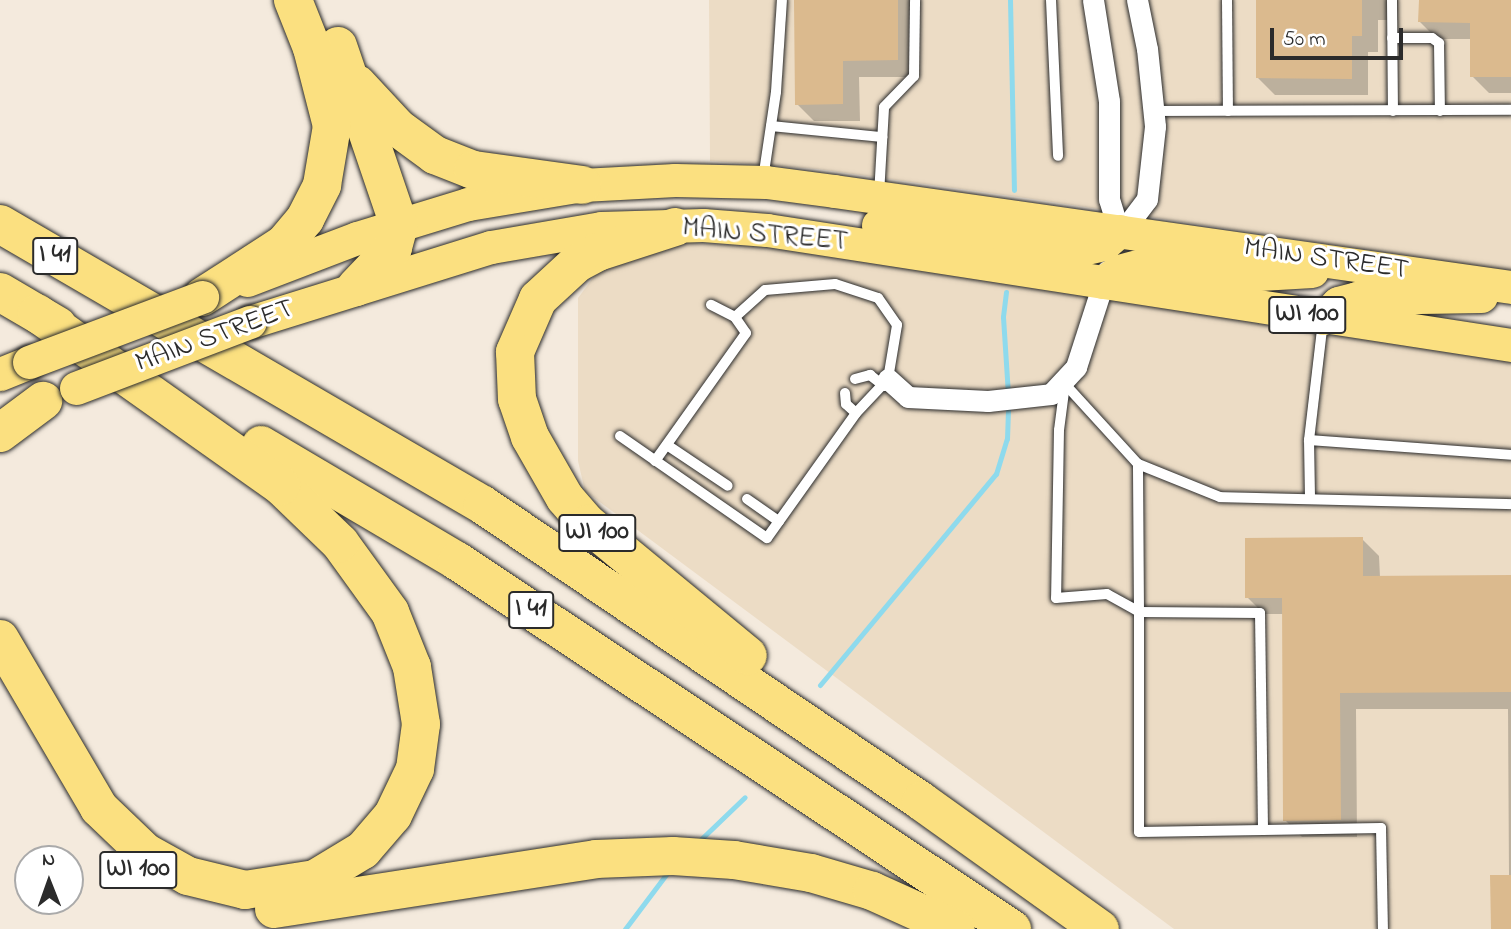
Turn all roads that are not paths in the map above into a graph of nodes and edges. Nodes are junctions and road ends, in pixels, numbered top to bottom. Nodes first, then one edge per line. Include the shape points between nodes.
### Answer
1 (293, 0) edge
2 (321, 0) edge
3 (782, 0) edge
4 (915, 0) edge
5 (1051, 0) edge
6 (1093, 0) edge
7 (1137, 0) edge
8 (1227, 0) edge
9 (1392, 0) edge
10 (1392, 38) junction
11 (346, 72) junction
12 (1511, 110) edge
13 (1154, 111) junction
14 (1228, 111) junction
15 (1393, 111) junction
16 (1440, 111) junction
17 (771, 126) junction
18 (882, 137) junction
19 (1058, 156) dead end
20 (762, 182) junction
21 (582, 185) junction
22 (0, 198) edge
23 (879, 198) junction
24 (0, 224) edge
25 (399, 225) junction
26 (689, 226) junction
27 (1119, 231) junction
28 (1357, 264) junction
29 (1103, 282) junction
30 (356, 287) junction
31 (110, 288) junction
32 (1511, 288) edge
33 (0, 292) edge
34 (202, 297) junction
35 (711, 305) dead end
36 (37, 313) junction
37 (735, 317) junction
38 (1323, 318) junction
39 (1511, 345) edge
40 (15, 368) edge
41 (855, 379) dead end
42 (886, 383) junction
43 (1065, 384) junction
44 (845, 393) dead end
45 (59, 394) junction
46 (856, 413) junction
47 (0, 416) edge
48 (0, 433) edge
49 (620, 436) dead end
50 (1309, 440) junction
51 (667, 445) junction
52 (1511, 455) edge
53 (655, 461) junction
54 (1138, 464) junction
55 (729, 486) dead end
56 (747, 499) dead end
57 (1310, 499) junction
58 (1511, 504) edge
59 (779, 521) junction
60 (1139, 612) junction
61 (0, 639) edge
62 (0, 684) edge
63 (921, 801) junction
64 (1263, 830) junction
65 (956, 929) edge
66 (1012, 929) edge
67 (1100, 929) edge
68 (1382, 929) edge

1 - 34 highway via 312,48 332,126 322,185 305,219 284,244
2 - 11 highway
3 - 17 lane
4 - 18 lane via 914,76 884,107
5 - 19 lane
6 - 27 street via 1110,101 1109,199
7 - 13 street
8 - 14 lane
9 - 10 lane
10 - 15 lane
10 - 16 lane via 1432,38 1438,43
11 - 21 highway via 398,128 435,155 473,170
11 - 25 highway
12 - 16 lane
13 - 14 lane
13 - 27 street via 1147,200
14 - 15 lane
15 - 16 lane
17 - 18 lane
17 - 20 lane
18 - 23 lane
20 - 21 main road, MAIN STREET / WI 100
20 - 23 main road, MAIN STREET / WI 100
21 - 25 main road, MAIN STREET / WI 100 via 467,204
22 - 31 highway
23 - 27 main road, MAIN STREET / WI 100
24 - 31 highway, I 41
25 - 30 highway via 394,248
25 - 34 main road, MAIN STREET / WI 100
26 - 27 main road via 766,211 1078,250 1104,244
26 - 29 main road, MAIN STREET / WI 100 via 766,230
26 - 30 main road, MAIN STREET / WI 100 via 559,233 491,247
26 - 63 highway, WI 100 via 598,252 577,263 538,299 516,352 522,419 565,498 602,538 842,728
27 - 28 main road, MAIN STREET / WI 100
27 - 29 street
28 - 29 main road via 1294,274 1242,275 1142,265 1119,271
28 - 32 main road, MAIN STREET / WI 100
29 - 38 main road, MAIN STREET / WI 100
29 - 43 street via 1076,367
30 - 45 main road, MAIN STREET / WI 100, bridge
31 - 63 highway, I 41 via 483,505
32 - 38 main road via 1463,300 1356,298 1338,303
33 - 36 highway, I 41
34 - 40 main road, MAIN STREET / WI 100, bridge
35 - 37 lane
36 - 61 highway via 281,486 340,543 390,612 412,667 421,724 415,769 393,816 363,850 315,879 245,890 188,876 145,852 99,808
36 - 66 highway, I 41 via 457,561
37 - 42 lane via 765,290 835,284 877,298 897,325
37 - 51 lane via 746,333
38 - 39 main road, MAIN STREET / WI 100
38 - 50 lane
41 - 42 lane via 870,375
42 - 43 street via 908,397 988,401 1029,399
42 - 46 lane
43 - 54 lane
43 - 60 lane via 1059,430 1056,598 1107,594
44 - 46 lane via 846,404
45 - 47 main road, MAIN STREET / WI 100
45 - 48 highway
46 - 59 lane
49 - 53 lane
50 - 52 lane
50 - 57 lane
51 - 53 lane
51 - 55 lane
53 - 59 lane via 767,538
54 - 57 lane via 1220,497
54 - 60 lane
56 - 59 lane
57 - 58 lane
60 - 64 lane via 1260,613
60 - 64 lane via 1139,832
62 - 65 highway, WI 100 via 45,766 97,837 160,887 201,904 278,909 568,863 687,857 811,873 872,891
63 - 67 highway, I 41
64 - 68 lane via 1381,828

